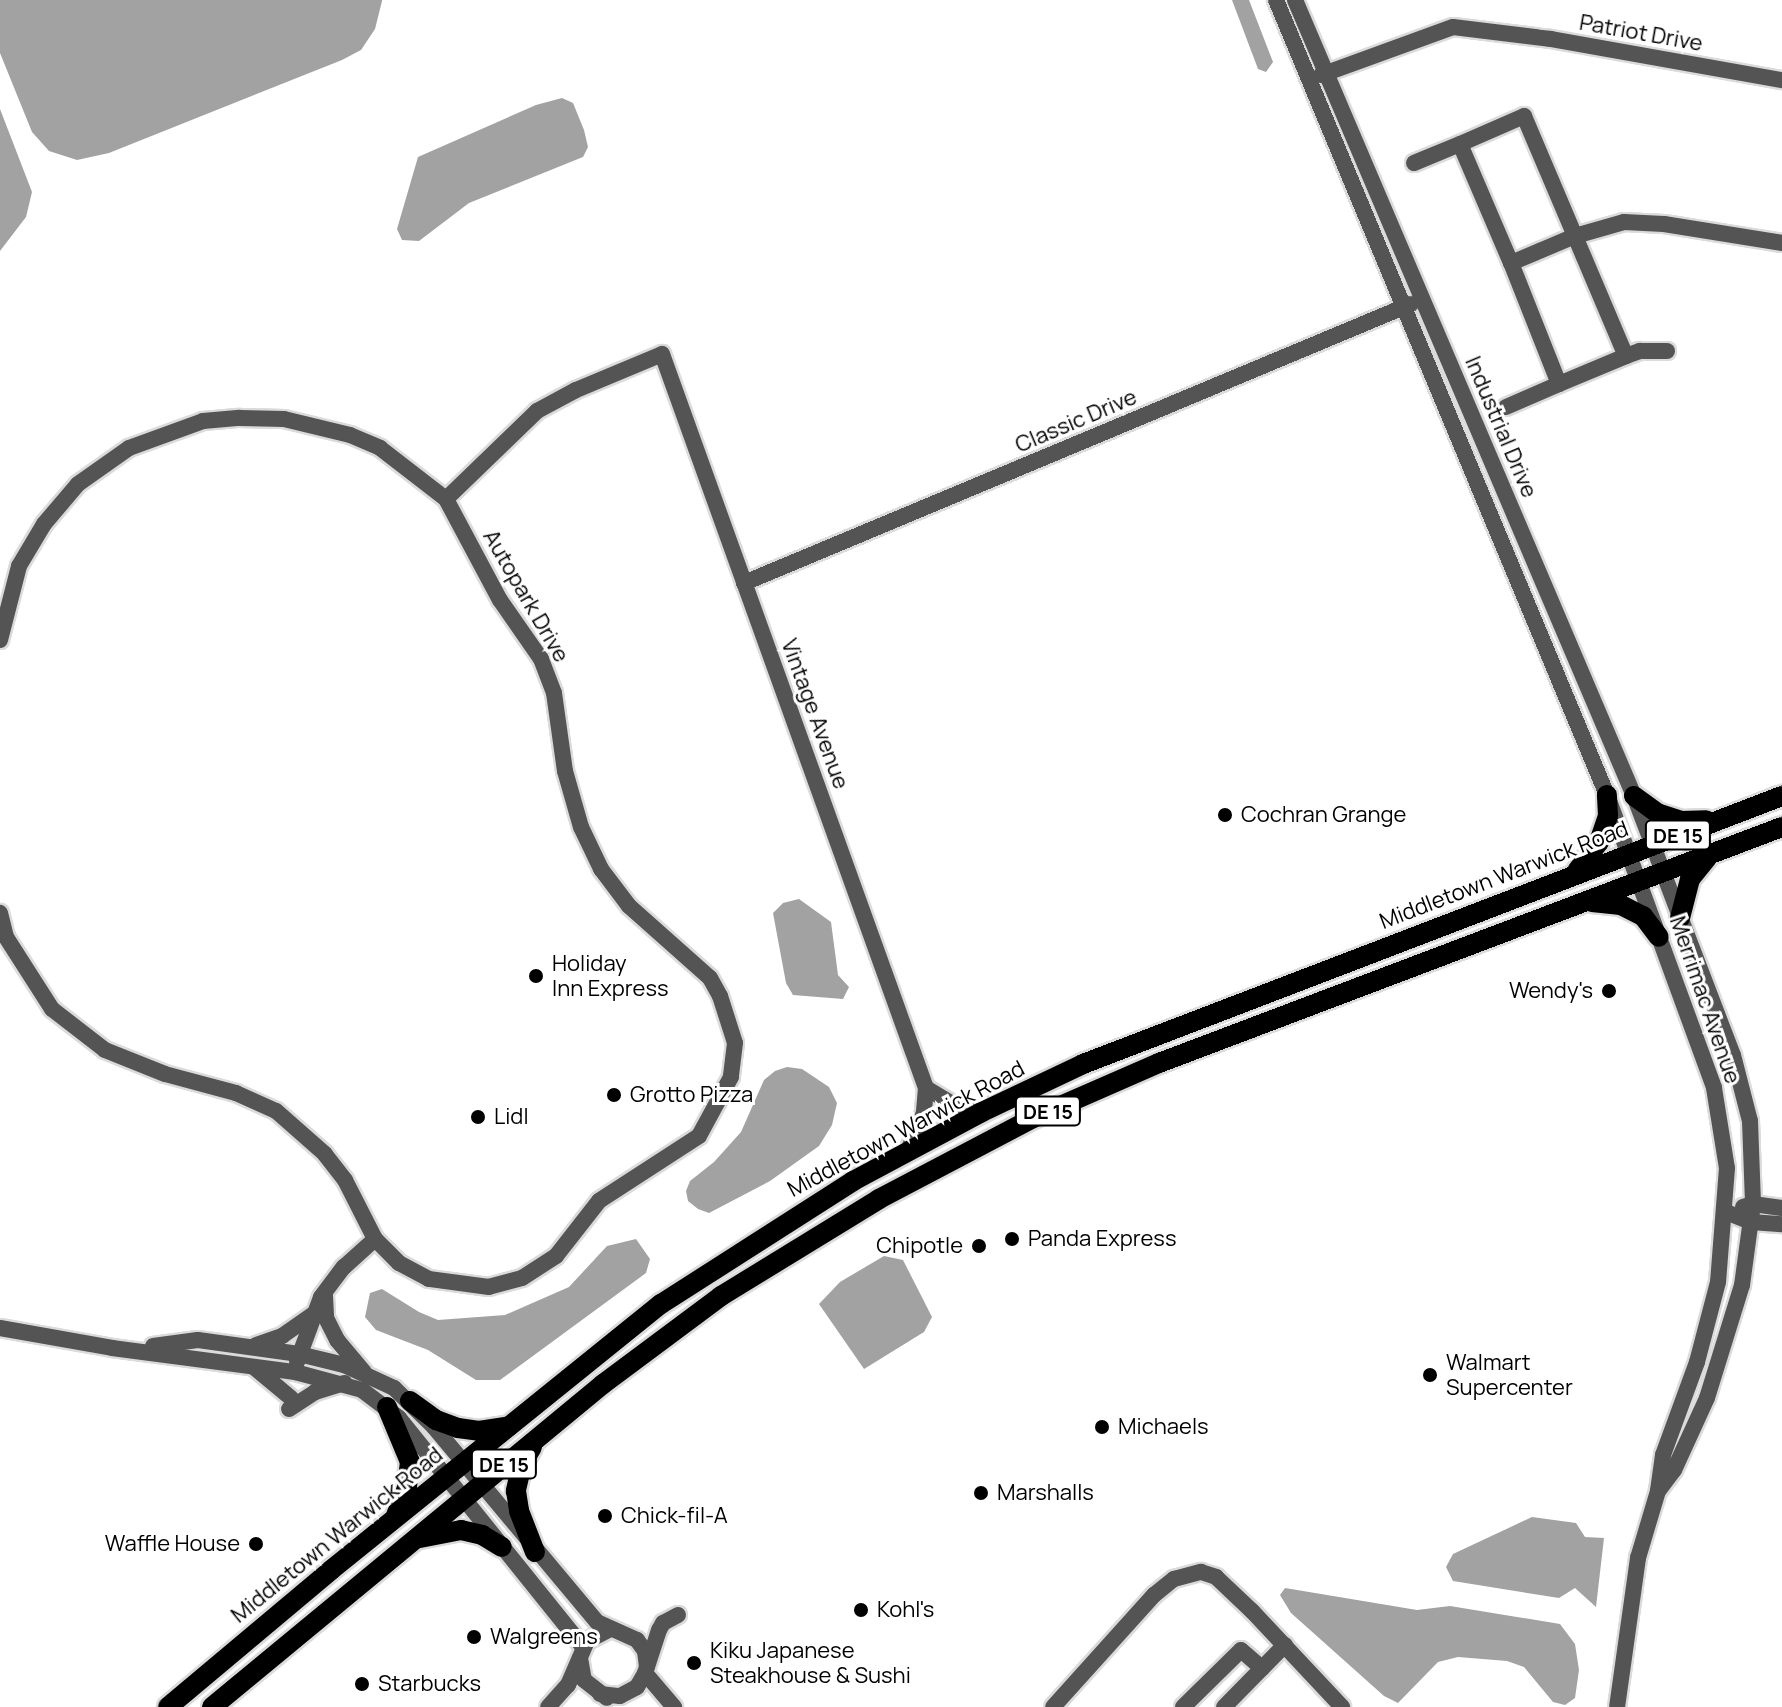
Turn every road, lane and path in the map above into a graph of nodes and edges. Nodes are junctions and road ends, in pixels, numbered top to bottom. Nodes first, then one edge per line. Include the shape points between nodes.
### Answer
1 (1276, 0) edge
2 (1295, 0) edge
3 (1328, 73) junction
4 (1309, 79) junction
5 (1782, 80) edge
6 (1460, 144) junction
7 (1414, 163) dead end
8 (1575, 236) junction
9 (1782, 243) edge
10 (1511, 263) junction
11 (1423, 299) junction
12 (1402, 308) junction
13 (1667, 351) dead end
14 (1626, 356) junction
15 (1559, 384) junction
16 (1506, 407) dead end
17 (446, 499) junction
18 (744, 583) junction
19 (0, 640) edge
20 (1607, 795) junction
21 (1634, 796) junction
22 (1782, 796) edge
23 (1718, 820) junction
24 (1782, 827) edge
25 (1653, 845) junction
26 (1629, 854) junction
27 (1712, 854) junction
28 (1662, 873) junction
29 (1575, 874) junction
30 (1641, 881) junction
31 (1580, 903) junction
32 (0, 913) edge
33 (1680, 918) junction
34 (1659, 937) junction
35 (926, 1088) junction
36 (982, 1112) junction
37 (909, 1149) junction
38 (1753, 1204) junction
39 (1782, 1208) edge
40 (1726, 1212) junction
41 (1751, 1222) junction
42 (1782, 1224) edge
43 (375, 1239) junction
44 (324, 1293) junction
45 (314, 1313) junction
46 (0, 1328) edge
47 (252, 1346) junction
48 (112, 1348) junction
49 (299, 1354) junction
50 (250, 1365) junction
51 (295, 1372) junction
52 (366, 1373) junction
53 (345, 1382) junction
54 (410, 1401) junction
55 (387, 1407) junction
56 (509, 1426) junction
57 (542, 1432) junction
58 (454, 1470) junction
59 (471, 1491) junction
60 (1658, 1491) junction
61 (390, 1522) junction
62 (412, 1540) junction
63 (502, 1547) junction
64 (535, 1552) junction
65 (618, 1630) junction
66 (1285, 1645) junction
67 (582, 1652) junction
68 (1262, 1668) junction
69 (646, 1670) junction
70 (598, 1693) junction
71 (551, 1705) edge
72 (168, 1707) edge
73 (212, 1707) edge
74 (618, 1707) edge
75 (674, 1707) edge
76 (1053, 1707) edge
77 (1183, 1707) edge
78 (1224, 1707) edge
79 (1342, 1707) edge
80 (1617, 1707) edge

1 - 4 street, Industrial Drive
2 - 3 street, Industrial Drive
3 - 4 street, Patriot Drive
3 - 5 street, Patriot Drive via 1453,27
3 - 11 street, Industrial Drive
4 - 12 street, Industrial Drive
6 - 7 street
6 - 8 street via 1524,116
6 - 10 street
8 - 9 street via 1624,222
8 - 10 street
8 - 14 street
10 - 15 street
11 - 12 street, Classic Drive
11 - 21 street, Industrial Drive
12 - 18 street, Classic Drive
12 - 20 street, Industrial Drive
13 - 14 street
14 - 15 street
15 - 16 street
17 - 18 street, Vintage Avenue via 537,411 662,354
17 - 19 street, Autopark Drive via 380,448 350,435 284,419 203,421 129,448 78,484 44,524 19,566
17 - 43 street, Autopark Drive via 500,600 541,659 554,693 577,816 601,869 629,906 710,978 735,1043 731,1077 699,1136 599,1201 556,1256 522,1278 489,1287 429,1279 399,1263
18 - 35 street, Vintage Avenue
20 - 26 street, Industrial Drive
20 - 29 main road via 1608,816 1599,842
21 - 23 main road via 1657,813 1681,821
21 - 25 street, Industrial Drive
22 - 23 main road, Middletown Warwick Road / DE 15
23 - 25 main road, Middletown Warwick Road / DE 15
24 - 27 main road, DE 15
25 - 26 main road, Middletown Warwick Road / DE 15
25 - 28 street, Industrial Drive
26 - 29 main road, Middletown Warwick Road / DE 15
26 - 30 street, Merrimac Avenue
27 - 28 main road, DE 15
27 - 33 main road via 1690,879
28 - 30 main road, DE 15
28 - 33 street, Merrimac Avenue
29 - 36 main road, Middletown Warwick Road / DE 15 via 1177,1025
30 - 31 main road, DE 15
30 - 34 street, Merrimac Avenue
31 - 34 main road via 1621,905 1643,916
31 - 57 main road, DE 15 via 1198,1048 1005,1131 810,1238 660,1340
32 - 43 street, Autopark Drive via 6,937 52,1009 105,1050 276,1111 325,1154 345,1180
33 - 38 street, Merrimac Avenue via 1733,1055 1750,1121
34 - 40 street, Merrimac Avenue via 1714,1088 1727,1168
35 - 36 street via 958,1107
35 - 37 street via 924,1113
36 - 37 main road, Middletown Warwick Road / DE 15
37 - 56 main road, Middletown Warwick Road / DE 15 via 802,1211 661,1304
38 - 39 street
38 - 40 street
38 - 41 street, Merrimac Avenue
40 - 41 street
40 - 60 street, Merrimac Avenue via 1718,1282 1697,1362 1663,1455
41 - 42 street
41 - 60 street, Merrimac Avenue via 1742,1285 1722,1356 1674,1470
43 - 44 street
44 - 45 street
44 - 52 street via 335,1338
45 - 47 street via 282,1336
45 - 49 street
46 - 48 street
47 - 48 street via 198,1340
47 - 49 street
48 - 50 street
49 - 51 street
49 - 52 street
50 - 51 street
50 - 53 street via 280,1385 290,1404
51 - 53 street
52 - 54 street
53 - 55 street
54 - 56 main road via 458,1428
54 - 58 street
55 - 58 street
55 - 61 main road via 405,1443 410,1470 404,1499
56 - 58 main road, Middletown Warwick Road / DE 15
57 - 59 main road, DE 15
57 - 64 main road via 522,1464 516,1486 519,1511
58 - 59 street
58 - 61 main road, Middletown Warwick Road / DE 15
59 - 62 main road, DE 15
59 - 63 street
59 - 64 street
60 - 80 street, Merrimac Avenue via 1638,1558
61 - 72 main road, Middletown Warwick Road / DE 15
62 - 63 main road via 461,1530
62 - 73 main road, DE 15
63 - 67 street
64 - 65 street via 597,1622
65 - 67 street via 594,1635
65 - 69 street via 642,1646
65 - 69 street via 678,1615 663,1623
66 - 68 street
66 - 76 street via 1216,1577 1201,1572 1174,1579
66 - 79 street
67 - 70 street via 583,1677
67 - 71 street via 568,1685
68 - 77 street via 1241,1650
68 - 78 street
69 - 70 street via 629,1693
69 - 75 street
70 - 71 street
70 - 74 street

